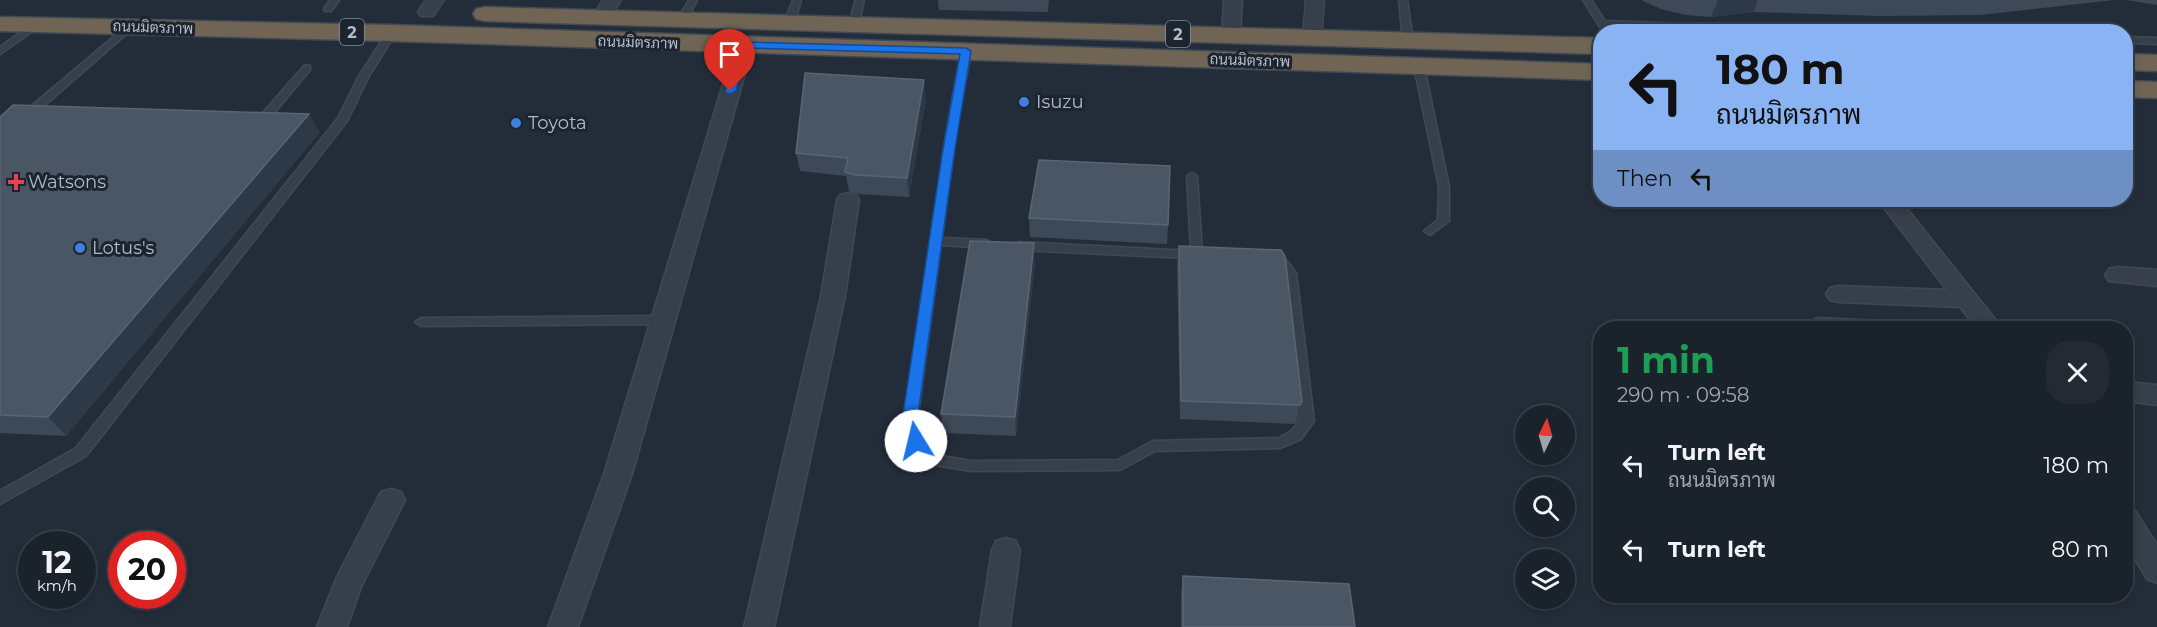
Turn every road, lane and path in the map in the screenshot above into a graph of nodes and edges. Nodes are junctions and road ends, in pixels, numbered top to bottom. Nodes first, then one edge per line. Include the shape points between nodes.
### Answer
1 (1233, 0) edge
2 (1315, 0) edge
3 (1403, 0) edge
4 (1587, 0) edge
5 (332, 5) edge
6 (27, 6) edge
7 (431, 6) edge
8 (248, 7) dead end
9 (607, 8) edge
10 (688, 9) edge
11 (128, 11) junction
12 (793, 11) edge
13 (857, 12) edge
14 (756, 20) junction
15 (0, 24) edge
16 (1600, 24) edge
17 (391, 33) junction
18 (1593, 34) edge
19 (1231, 36) junction
20 (1312, 39) junction
21 (2133, 40) edge
22 (1408, 41) junction
23 (2157, 41) edge
24 (744, 45) junction
25 (0, 51) edge
26 (966, 51) junction
27 (2133, 62) edge
28 (2157, 63) edge
29 (1419, 66) junction
30 (307, 68) dead end
31 (1593, 72) edge
32 (2133, 89) edge
33 (2157, 90) edge
34 (265, 117) edge
35 (16, 125) edge
36 (1192, 176) dead end
37 (848, 200) dead end
38 (1894, 207) edge
39 (1430, 231) dead end
40 (935, 241) junction
41 (1197, 255) junction
42 (1218, 257) edge
43 (1260, 261) edge
44 (2116, 275) dead end
45 (2157, 278) edge
46 (1838, 294) dead end
47 (1966, 299) junction
48 (664, 320) junction
49 (1984, 321) edge
50 (421, 322) dead end
51 (2133, 393) edge
52 (2157, 395) edge
53 (0, 498) edge
54 (391, 500) dead end
55 (2139, 531) edge
56 (1006, 550) dead end
57 (2157, 570) edge
58 (332, 627) edge
59 (563, 627) edge
60 (759, 627) edge
61 (995, 627) edge

1 - 19 street
2 - 20 street
3 - 22 lane
4 - 16 lane
5 - 7 highway, ถนนมิตรภาพ / 2
5 - 8 highway, ถนนมิตรภาพ / 2
6 - 11 highway, ถนนมิตรภาพ / 2
6 - 15 highway, ถนนมิตรภาพ / 2
6 - 25 lane
7 - 9 highway, ถนนมิตรภาพ / 2
9 - 10 highway, ถนนมิตรภาพ / 2
10 - 14 highway, ถนนมิตรภาพ / 2
11 - 17 highway, ถนนมิตรภาพ / 2
11 - 35 lane
12 - 13 highway, ถนนมิตรภาพ / 2
12 - 14 highway, ถนนมิตรภาพ / 2
13 - 19 highway, ถนนมิตรภาพ / 2
14 - 24 highway
17 - 24 highway, ถนนมิตรภาพ / 2
17 - 53 lane via 343,119 81,452
18 - 22 highway, ถนนมิตรภาพ / 2
19 - 20 highway, ถนนมิตรภาพ / 2
20 - 22 highway, ถนนมิตรภาพ / 2
21 - 23 lane
24 - 26 highway, ถนนมิตรภาพ / 2
24 - 48 street
26 - 29 highway, ถนนมิตรภาพ / 2
26 - 40 lane
27 - 28 highway
29 - 31 highway, ถนนมิตรภาพ / 2
29 - 39 lane via 1444,187 1443,221
30 - 34 lane
32 - 33 highway
36 - 41 lane
37 - 60 street via 833,296
38 - 47 street
40 - 41 lane
40 - 43 lane via 911,415 923,454 971,466 1120,465 1153,446 1280,443 1300,434 1307,421 1290,273 1282,263
41 - 42 lane
44 - 45 street
46 - 47 street
47 - 49 street
48 - 50 lane
48 - 59 street via 618,474
51 - 52 street
54 - 58 street via 347,586
55 - 57 street
56 - 61 street

